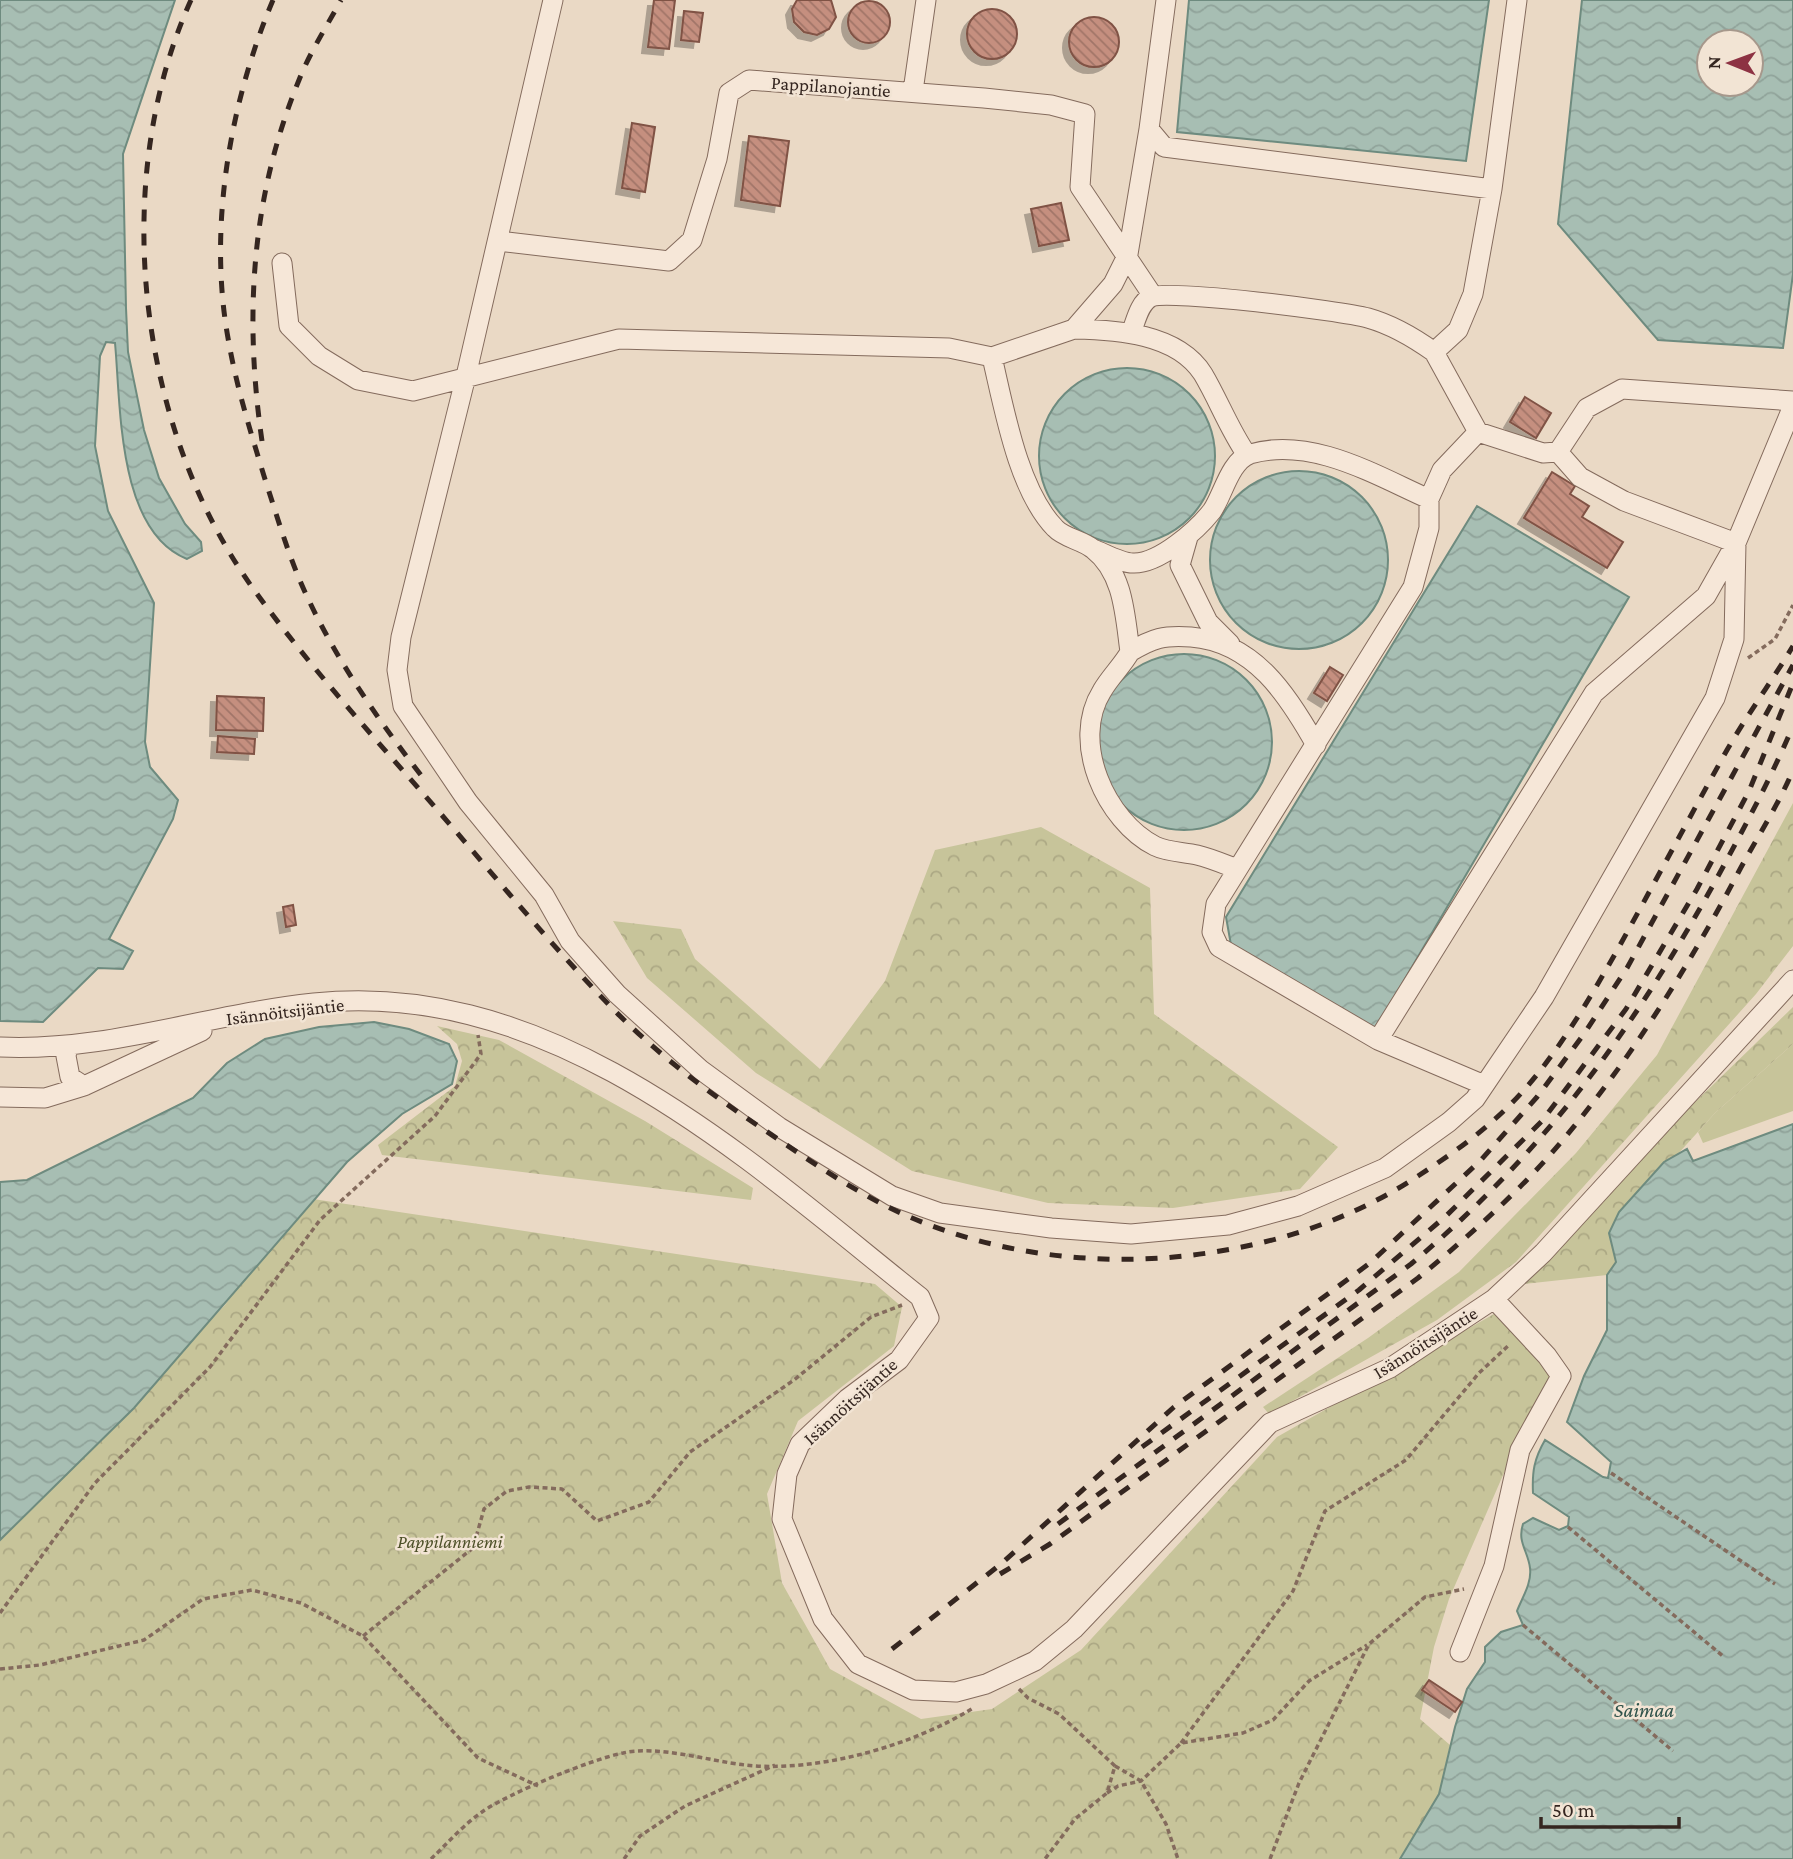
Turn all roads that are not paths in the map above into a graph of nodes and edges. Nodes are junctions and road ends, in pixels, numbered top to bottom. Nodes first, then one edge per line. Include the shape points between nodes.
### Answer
1 (553, 0) edge
2 (926, 0) edge
3 (1166, 0) edge
4 (1517, 0) edge
5 (913, 91) junction
6 (1149, 129) junction
7 (1492, 189) junction
8 (498, 241) junction
9 (1128, 254) junction
10 (282, 263) dead end
11 (1153, 296) junction
12 (1074, 329) junction
13 (1131, 333) junction
14 (1434, 352) junction
15 (992, 357) junction
16 (466, 376) junction
17 (1793, 404) edge
18 (1478, 432) junction
19 (1558, 452) junction
20 (1247, 455) junction
21 (1429, 499) junction
22 (1188, 537) junction
23 (1736, 543) junction
24 (1093, 549) junction
25 (1236, 649) junction
26 (1130, 652) junction
27 (1316, 745) junction
28 (1237, 869) junction
29 (1793, 980) edge
30 (238, 1015) junction
31 (1378, 1040) junction
32 (68, 1046) junction
33 (0, 1047) edge
34 (1484, 1085) junction
35 (84, 1086) junction
36 (0, 1097) edge
37 (1494, 1299) junction
38 (1460, 1652) dead end

1 - 8 street
2 - 5 street
3 - 6 street
4 - 7 street
5 - 8 street, Pappilanojantie via 749,80 729,93 717,159 692,240 669,261
5 - 9 street, Pappilanojantie via 1051,105 1085,114 1080,187
6 - 7 street via 1164,146
6 - 9 street
7 - 14 street via 1473,294 1458,330
8 - 16 street
9 - 11 street, Pappilanojantie
9 - 12 street via 1113,284
10 - 16 street via 289,326 319,356 358,380 413,391
11 - 13 street via 1143,303
11 - 14 street via 1220,298 1367,318 1407,333
12 - 13 street
12 - 15 street
13 - 20 street via 1176,351 1201,371
14 - 18 street
15 - 16 street via 949,348 619,340
15 - 24 street via 1004,411 1033,496 1055,529
16 - 34 street via 401,637 397,670 403,706 468,802 544,895 570,941 617,994 701,1070 779,1127 892,1196 940,1213 1130,1234 1228,1225 1298,1206 1385,1168 1449,1122
17 - 19 street via 1622,389 1587,408
17 - 23 street
18 - 19 street via 1543,453
18 - 21 street via 1441,470
19 - 23 street via 1580,477 1624,500
20 - 21 street via 1272,450 1345,461
20 - 22 street via 1212,510
21 - 27 street via 1429,528 1413,587
22 - 24 street via 1160,555 1134,564
22 - 25 street via 1180,565 1188,586 1208,622
23 - 31 street via 1706,596 1594,693
23 - 34 street via 1734,639 1708,710 1550,985
24 - 26 street via 1114,575 1122,597
25 - 26 street via 1179,636 1152,638
25 - 27 street via 1264,670 1293,704
26 - 28 street via 1101,692 1092,722 1091,761 1110,802 1127,828 1157,848 1199,855
27 - 28 street
28 - 31 street via 1216,904 1212,932 1219,947
29 - 37 street, Isännöitsijäntie via 1543,1253
30 - 32 street, Isännöitsijäntie
30 - 35 street
30 - 37 street, Isännöitsijäntie via 315,1003 390,1002 475,1016 571,1051 643,1089 766,1176 920,1297 929,1318 899,1360 847,1399 800,1444 787,1474 782,1519 823,1619 858,1664 913,1690 956,1692 986,1684 1035,1661 1074,1629 1270,1423 1390,1367
31 - 34 street
32 - 33 street, Isännöitsijäntie
32 - 35 street via 70,1077
35 - 36 street via 45,1098
37 - 38 street via 1561,1376 1520,1450 1498,1553

